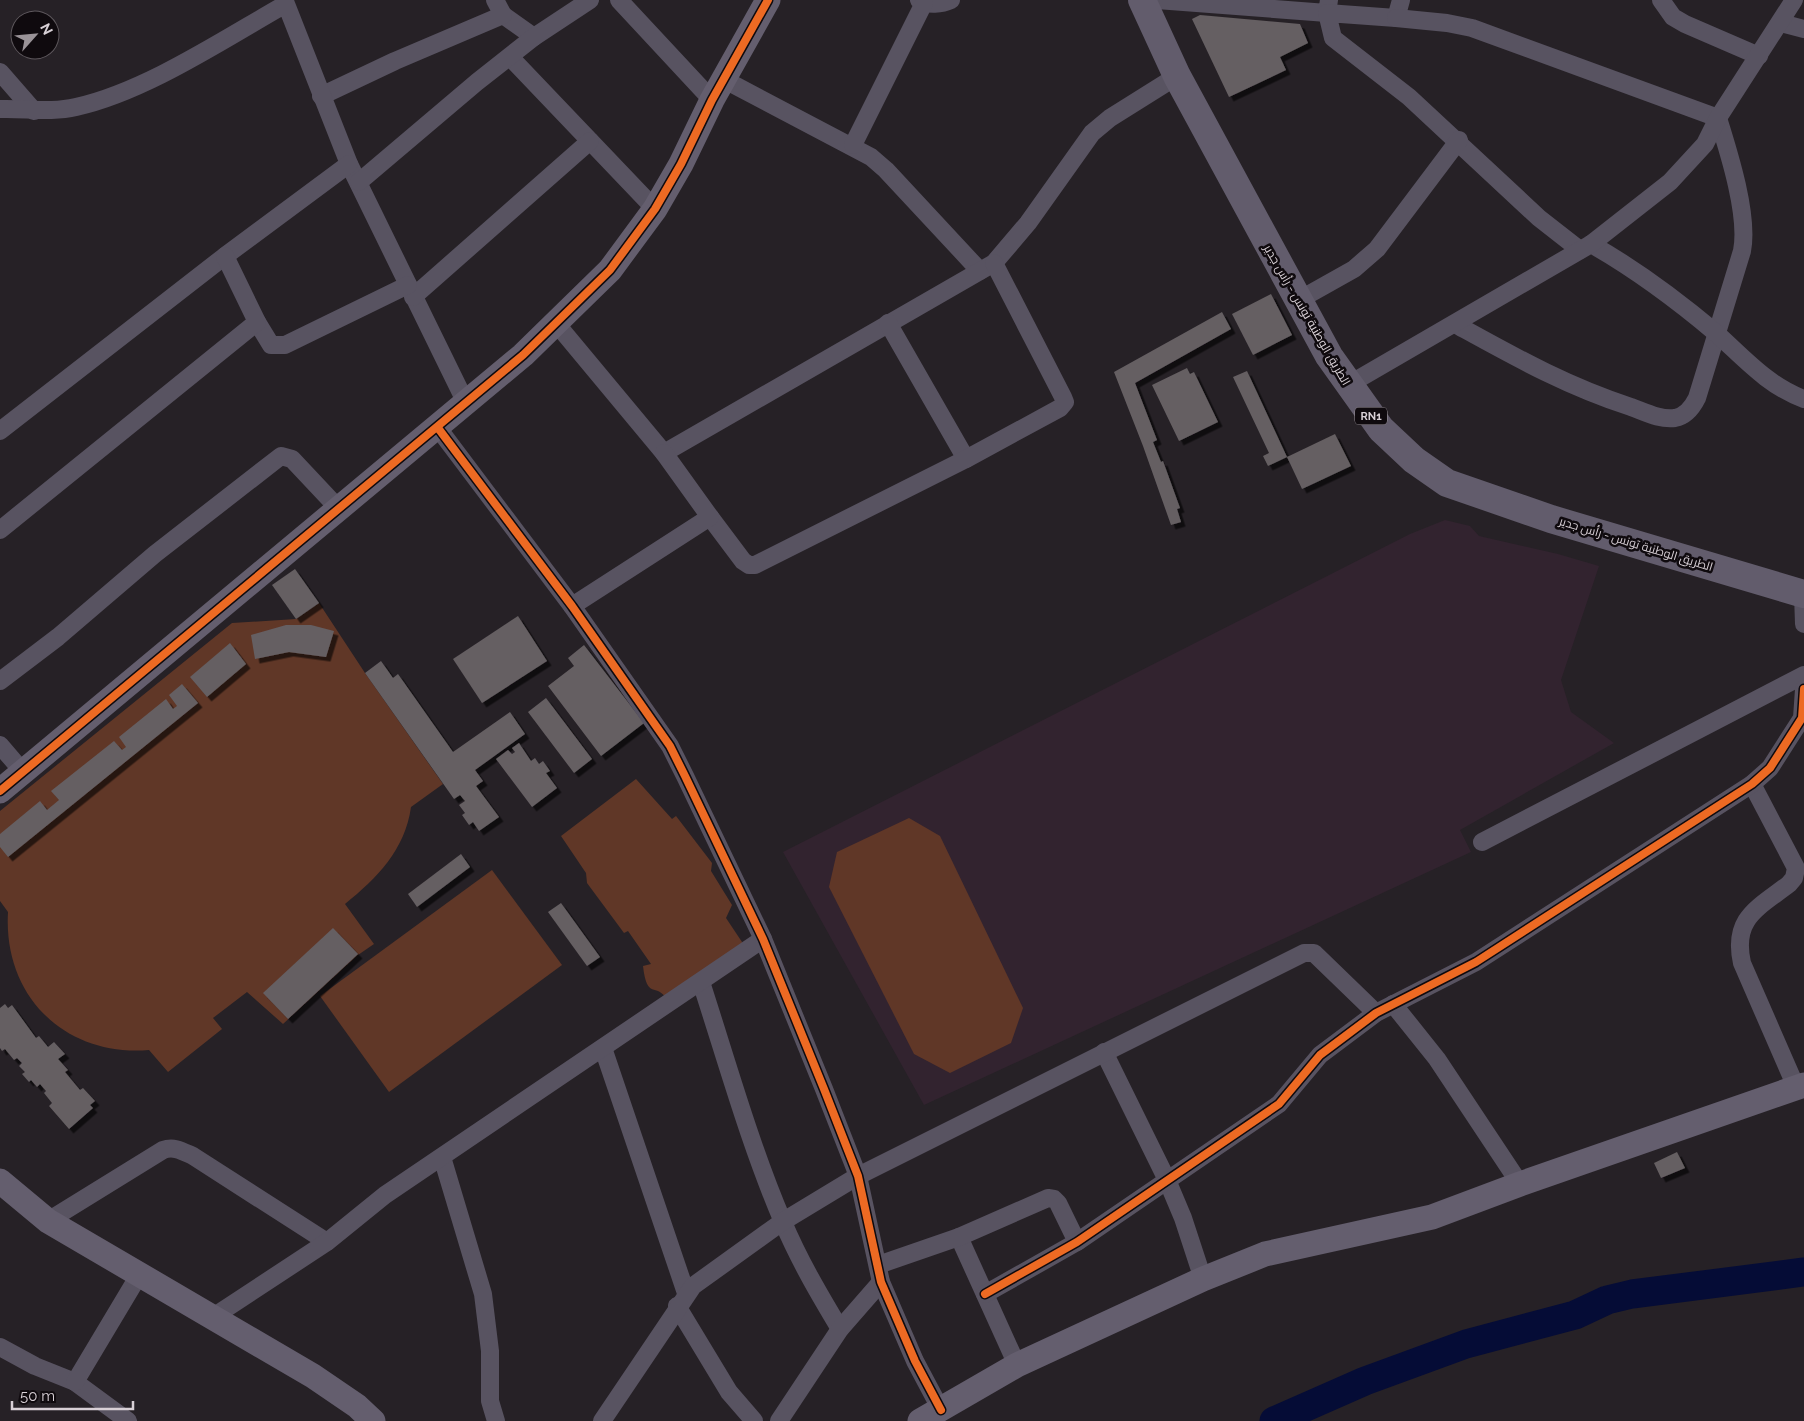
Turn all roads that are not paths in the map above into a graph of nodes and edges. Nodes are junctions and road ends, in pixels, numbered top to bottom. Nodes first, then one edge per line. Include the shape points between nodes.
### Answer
1 (590, 0) edge
2 (619, 0) edge
3 (768, 0) edge
4 (952, 0) edge
5 (1142, 0) edge
6 (1158, 0) edge
7 (1401, 0) edge
8 (1660, 0) edge
9 (1794, 0) edge
10 (286, 2) edge
11 (922, 2) edge
12 (1328, 6) edge
13 (499, 8) edge
14 (1396, 18) junction
15 (1780, 23) junction
16 (1804, 29) edge
17 (534, 37) junction
18 (1759, 56) junction
19 (510, 57) junction
20 (0, 72) edge
21 (1177, 76) junction
22 (717, 90) junction
23 (321, 96) junction
24 (0, 109) edge
25 (34, 111) junction
26 (1718, 118) junction
27 (1459, 140) junction
28 (590, 141) junction
29 (853, 145) junction
30 (349, 164) junction
31 (359, 182) junction
32 (655, 209) junction
33 (1586, 247) junction
34 (225, 256) junction
35 (987, 267) junction
36 (410, 291) junction
37 (1297, 301) junction
38 (257, 322) junction
39 (555, 322) junction
40 (888, 324) junction
41 (1455, 324) junction
42 (1716, 333) junction
43 (1348, 385) junction
44 (1804, 399) edge
45 (466, 403) junction
46 (438, 428) junction
47 (0, 431) edge
48 (664, 452) junction
49 (966, 459) junction
50 (338, 508) junction
51 (710, 517) junction
52 (0, 530) edge
53 (1804, 594) edge
54 (572, 606) junction
55 (1804, 624) edge
56 (1804, 675) edge
57 (0, 681) edge
58 (1804, 689) edge
59 (1803, 719) edge
60 (0, 745) edge
61 (23, 772) junction
62 (1752, 784) junction
63 (0, 792) edge
64 (1482, 842) dead end
65 (764, 939) junction
66 (701, 982) junction
67 (1393, 1004) junction
68 (1376, 1013) junction
69 (603, 1048) junction
70 (1104, 1052) junction
71 (1800, 1086) edge
72 (442, 1157) junction
73 (858, 1176) junction
74 (1167, 1180) junction
75 (0, 1181) edge
76 (1520, 1184) junction
77 (48, 1222) junction
78 (782, 1222) junction
79 (959, 1236) junction
80 (327, 1242) junction
81 (1077, 1242) junction
82 (878, 1265) junction
83 (139, 1275) junction
84 (1203, 1279) junction
85 (881, 1282) junction
86 (986, 1294) junction
87 (682, 1300) junction
88 (213, 1317) junction
89 (840, 1329) junction
90 (0, 1347) edge
91 (1017, 1365) junction
92 (75, 1382) junction
93 (931, 1415) edge
94 (128, 1421) edge
95 (373, 1421) edge
96 (496, 1421) edge
97 (602, 1421) edge
98 (754, 1421) edge
99 (779, 1421) edge

1 - 17 street
2 - 22 street
3 - 22 street
4 - 11 street
5 - 21 main road, الطريق الوطنية تونس - رأس جدير / RN1
6 - 12 street
7 - 14 street
8 - 18 street via 1673,17
9 - 15 street
10 - 23 street
10 - 25 street via 151,79 74,108
11 - 29 street
12 - 14 street
12 - 27 street via 1333,38
13 - 17 street
13 - 23 street
14 - 26 street via 1472,28
15 - 16 street
15 - 18 street
17 - 19 street
18 - 26 street
19 - 28 street
19 - 31 street
20 - 25 street
21 - 35 street via 1092,133 1028,223
21 - 37 main road, الطريق الوطنية تونس - رأس جدير / RN1
22 - 29 street
22 - 32 street
23 - 30 street
24 - 25 street
26 - 33 street via 1705,144 1690,162 1644,204
26 - 42 street via 1730,159 1745,236
27 - 33 street via 1502,184
27 - 37 street via 1376,249 1354,269
28 - 32 street
28 - 36 street
29 - 35 street via 886,170
30 - 31 street
30 - 34 street
31 - 36 street
32 - 39 street via 610,270
33 - 41 street
33 - 42 street via 1619,260
34 - 38 street
34 - 47 street
35 - 40 street
35 - 49 street via 1064,402 1055,412
36 - 38 street via 285,345 271,345
36 - 45 street
37 - 43 main road, الطريق الوطنية تونس - رأس جدير / RN1
38 - 52 street
39 - 45 street via 523,355
39 - 48 street
40 - 48 street
40 - 49 street
41 - 42 street via 1587,393 1663,418 1677,418 1693,406
41 - 43 street
42 - 44 street via 1775,385
43 - 53 main road, الطريق الوطنية تونس - رأس جدير / RN1 via 1381,429 1414,460 1447,483 1551,519
45 - 46 street
46 - 50 street
46 - 54 street
48 - 51 street
49 - 51 street via 755,566 743,561
50 - 57 street via 292,458 281,456 154,554 58,637
50 - 61 street
51 - 54 street
53 - 55 street
54 - 65 street via 670,746
56 - 64 street
58 - 59 street
59 - 62 street via 1770,768
60 - 61 street
61 - 63 street
62 - 67 street via 1476,962
62 - 71 street via 1796,868 1789,884 1744,923 1739,948 1742,963
65 - 66 street
65 - 73 street
66 - 69 street
66 - 78 street
67 - 68 street
67 - 76 street via 1437,1059
68 - 70 street via 1314,953 1309,952
68 - 74 street via 1320,1055 1279,1104
69 - 72 street
69 - 87 street
70 - 73 street
70 - 74 street
71 - 76 street
72 - 80 street via 385,1195
72 - 96 street via 483,1294 490,1350 490,1401
73 - 78 street
73 - 82 street
74 - 81 street
74 - 84 street
75 - 77 street
76 - 84 street via 1432,1217 1265,1254
77 - 80 street via 171,1148 193,1156
77 - 83 street
78 - 87 street via 700,1279
78 - 89 street via 808,1276
79 - 81 street via 1048,1198 1058,1203
79 - 82 street
79 - 86 street
80 - 88 street
81 - 86 street
82 - 85 street
83 - 88 street
83 - 92 street
84 - 91 street
85 - 89 street
85 - 93 street via 915,1361
86 - 91 street
87 - 97 street
87 - 98 street via 729,1392
88 - 95 street via 313,1376
89 - 99 street
90 - 92 street
91 - 93 street
92 - 94 street

